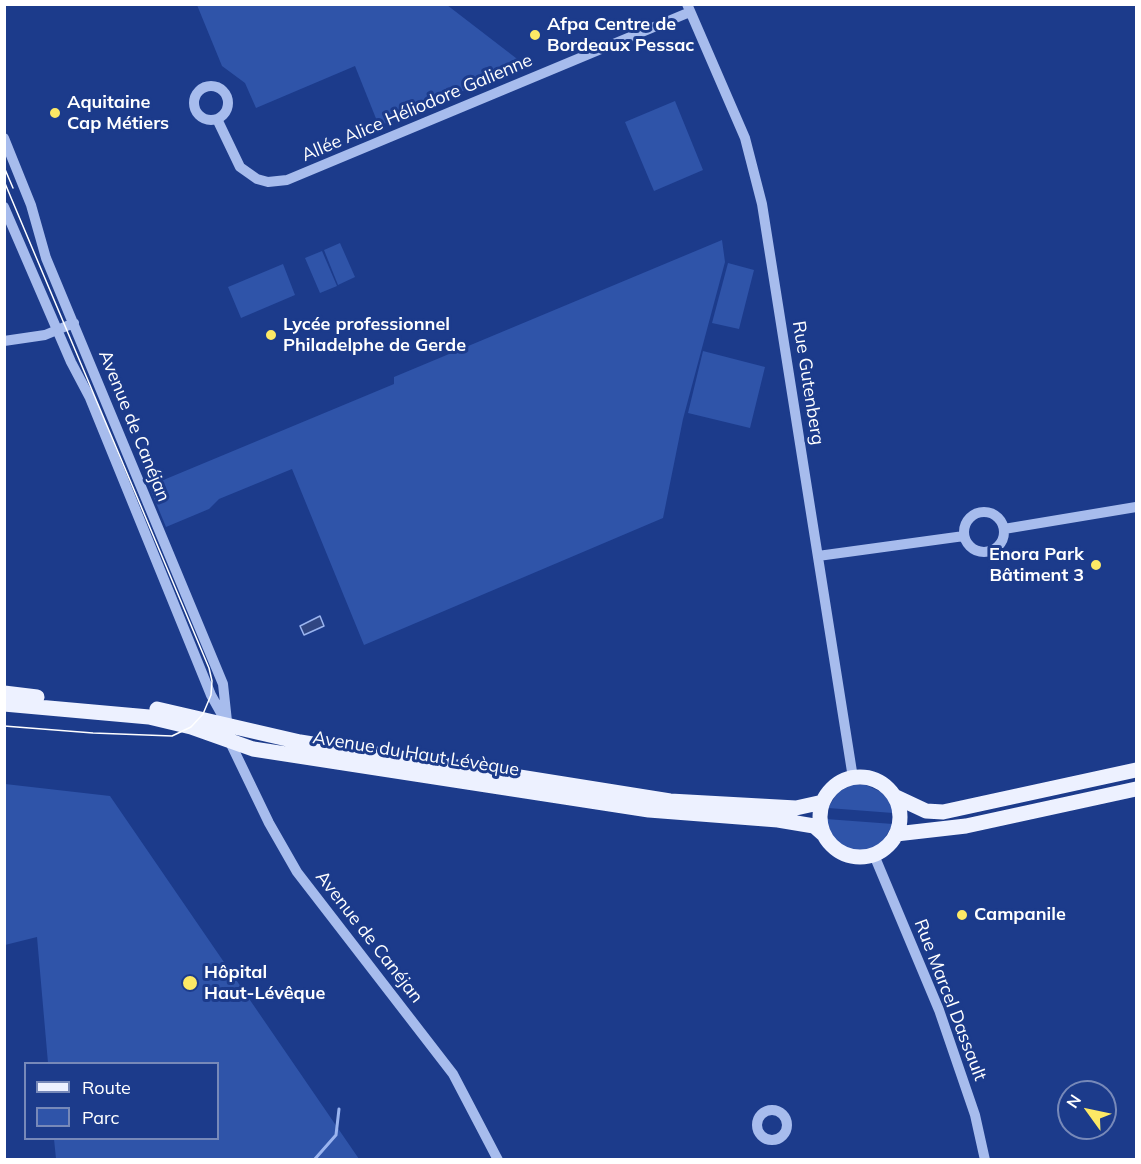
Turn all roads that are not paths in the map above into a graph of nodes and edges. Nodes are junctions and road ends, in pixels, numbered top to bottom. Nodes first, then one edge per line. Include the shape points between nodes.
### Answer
1 (689, 8) edge
2 (218, 119) dead end
3 (4, 138) edge
4 (4, 207) edge
5 (74, 323) junction
6 (58, 330) junction
7 (4, 341) edge
8 (1137, 507) edge
9 (1004, 529) junction
10 (964, 536) junction
11 (818, 556) junction
12 (4, 693) edge
13 (4, 704) edge
14 (229, 734) junction
15 (1137, 770) edge
16 (853, 778) junction
17 (1137, 789) edge
18 (894, 796) junction
19 (823, 802) junction
20 (823, 834) junction
21 (896, 834) junction
22 (874, 855) junction
23 (498, 1160) edge
24 (985, 1160) edge

1 - 2 street, Allée Alice Héliodore Galienne via 287,180 256,179 240,167
1 - 11 street, Rue Gutenberg via 745,138 762,204
3 - 5 street, Avenue de Canéjan via 31,205 46,258
4 - 6 street, Avenue de Canéjan
5 - 6 street
5 - 14 street, Avenue de Canéjan via 223,684
6 - 7 street
6 - 14 street, Avenue de Canéjan
8 - 9 street
9 - 10 street via 1001,542 985,552 972,548
9 - 10 street via 998,518 980,512 965,523
10 - 11 street
11 - 16 street, Rue Gutenberg
12 - 14 main road, Avenue du Haut Lévèque via 159,709
13 - 14 main road, Avenue du Haut Lévèque via 149,717
14 - 19 main road, Avenue du Haut Lévèque via 670,801 796,808
14 - 20 main road, Avenue du Haut Lévèque via 265,751 649,810 778,820 814,826
14 - 23 street, Avenue de Canéjan via 269,823 297,872 453,1074
15 - 18 main road via 943,813 926,812
16 - 18 main road via 876,780
16 - 19 main road via 840,782
17 - 21 main road via 966,826
18 - 21 main road via 900,820
19 - 20 main road via 819,816
20 - 22 main road via 834,849 846,855
21 - 22 main road via 887,847
22 - 24 street, Rue Marcel Dassault via 939,1010 975,1115

